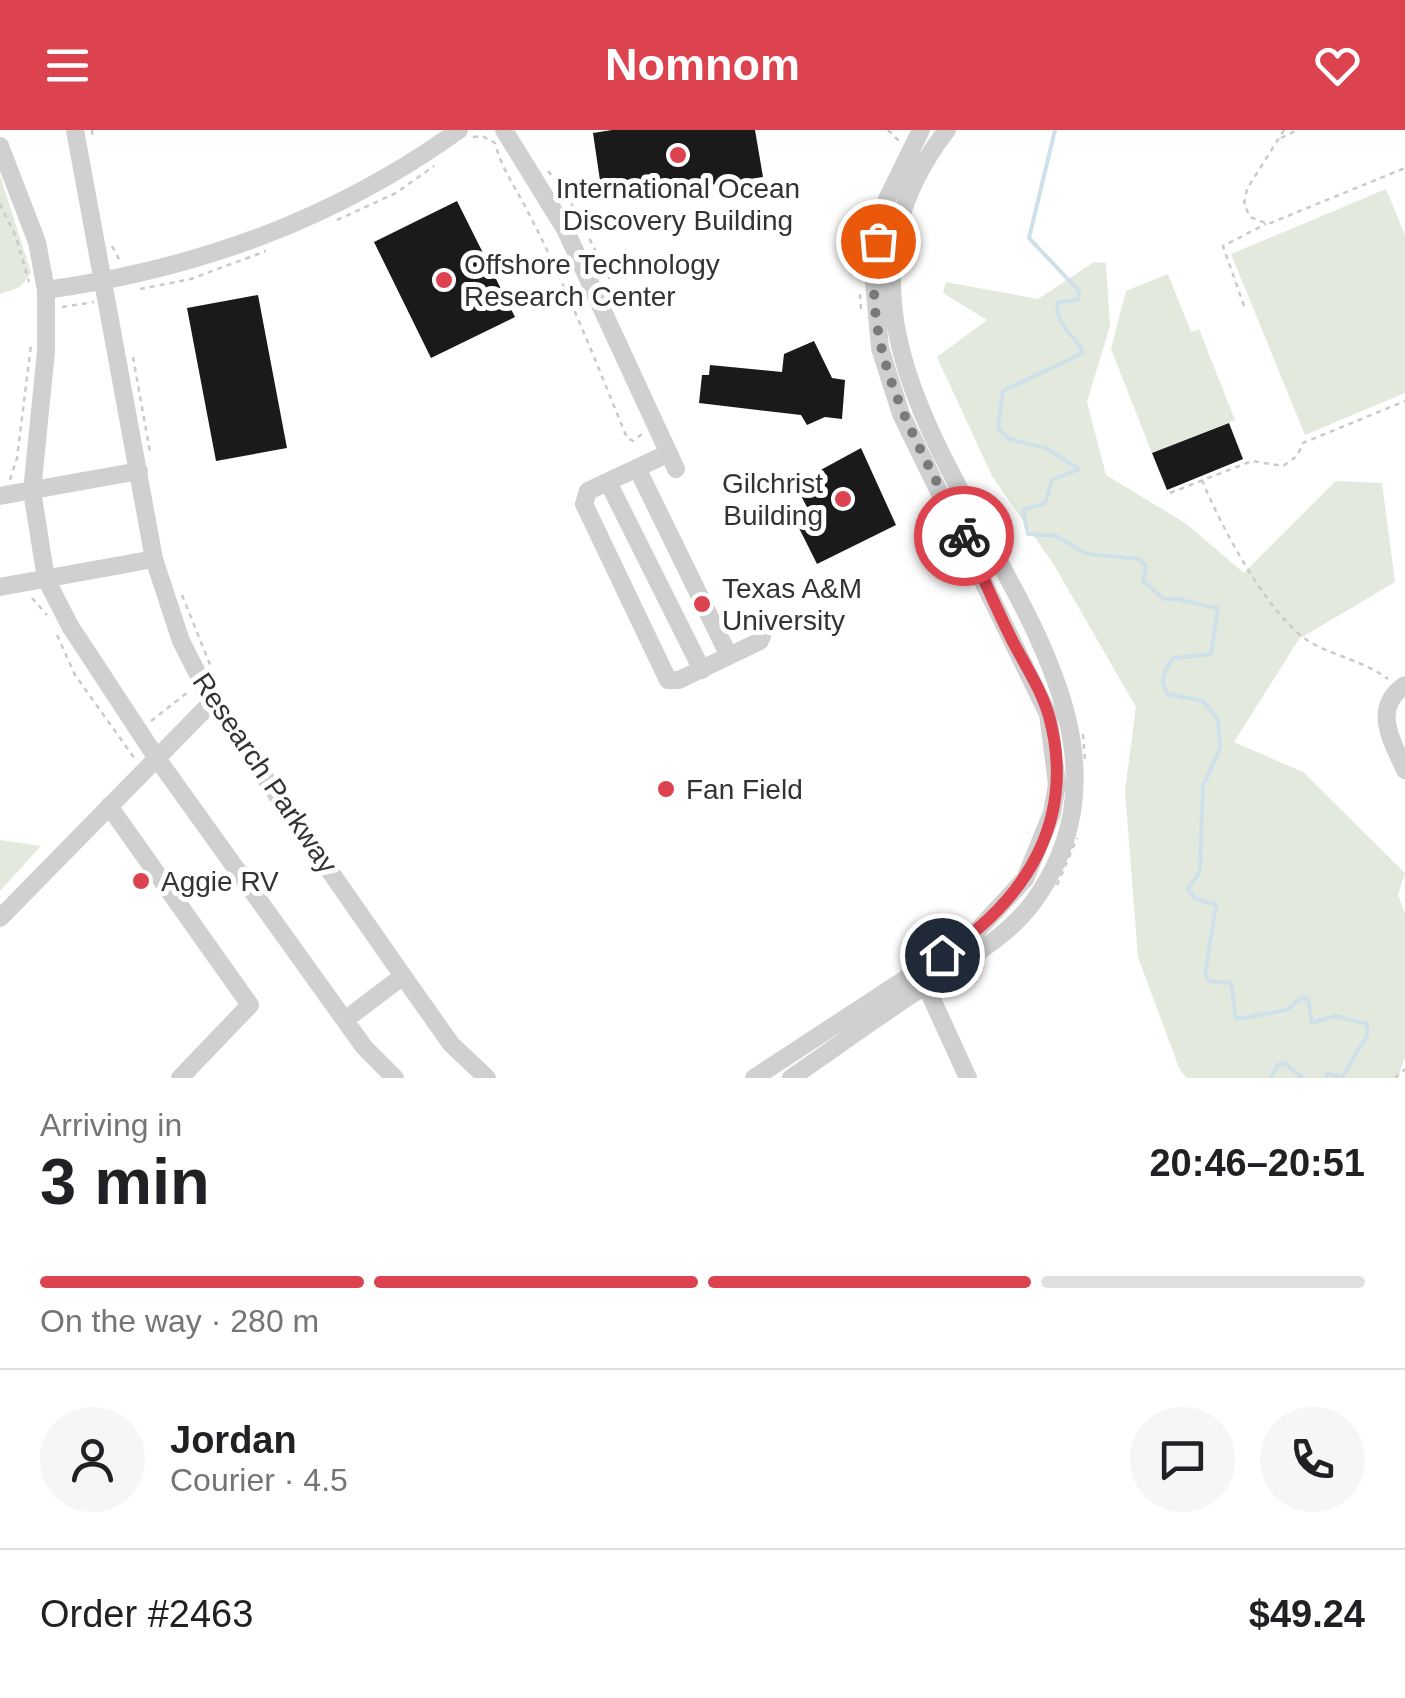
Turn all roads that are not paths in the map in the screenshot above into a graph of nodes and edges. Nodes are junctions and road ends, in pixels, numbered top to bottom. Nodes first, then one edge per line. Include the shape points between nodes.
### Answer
1 (75, 130) edge
2 (504, 130) edge
3 (916, 132) edge
4 (464, 134) edge
5 (941, 138) edge
6 (0, 146) edge
7 (108, 290) junction
8 (41, 297) junction
9 (886, 336) junction
10 (637, 468) junction
11 (145, 470) junction
12 (608, 482) junction
13 (2, 490) edge
14 (32, 490) junction
15 (971, 507) junction
16 (952, 514) junction
17 (154, 559) junction
18 (46, 579) junction
19 (0, 587) edge
20 (762, 636) dead end
21 (729, 656) junction
22 (702, 670) junction
23 (1402, 686) edge
24 (212, 702) junction
25 (156, 758) junction
26 (1405, 770) edge
27 (109, 806) junction
28 (0, 918) edge
29 (403, 976) junction
30 (926, 984) junction
31 (345, 1020) junction
32 (180, 1078) edge
33 (395, 1078) edge
34 (487, 1078) edge
35 (754, 1078) edge
36 (790, 1078) edge
37 (968, 1078) edge
38 (980, 1078) edge

1 - 7 street, Research Parkway
2 - 10 street via 565,229 673,461
3 - 5 street
3 - 9 street via 887,200 873,271
4 - 7 street via 299,224 254,243 126,276
5 - 9 street via 915,179 893,249
6 - 8 street via 38,242
7 - 8 street
7 - 11 street, Research Parkway
8 - 14 street
9 - 15 street
9 - 16 street via 901,414
10 - 12 street
10 - 21 street
11 - 14 street
11 - 17 street, Research Parkway
12 - 22 street
12 - 22 street via 588,492 588,515 668,680
13 - 14 street
14 - 18 street
15 - 16 street
15 - 30 street via 1062,692 1074,790 1051,874 1032,904 993,942
16 - 30 street via 1042,699 1057,784 1025,879
17 - 18 street
17 - 24 street, Research Parkway via 181,641
18 - 19 street
18 - 25 street
20 - 21 street
21 - 22 street
23 - 26 street via 1385,719
24 - 25 street
24 - 29 street, Research Parkway
25 - 27 street
25 - 31 street
27 - 28 street
27 - 32 street via 250,1005
29 - 31 street
29 - 34 street, Research Parkway via 451,1044
30 - 35 street
30 - 36 street
30 - 37 street
30 - 38 street
31 - 33 street

